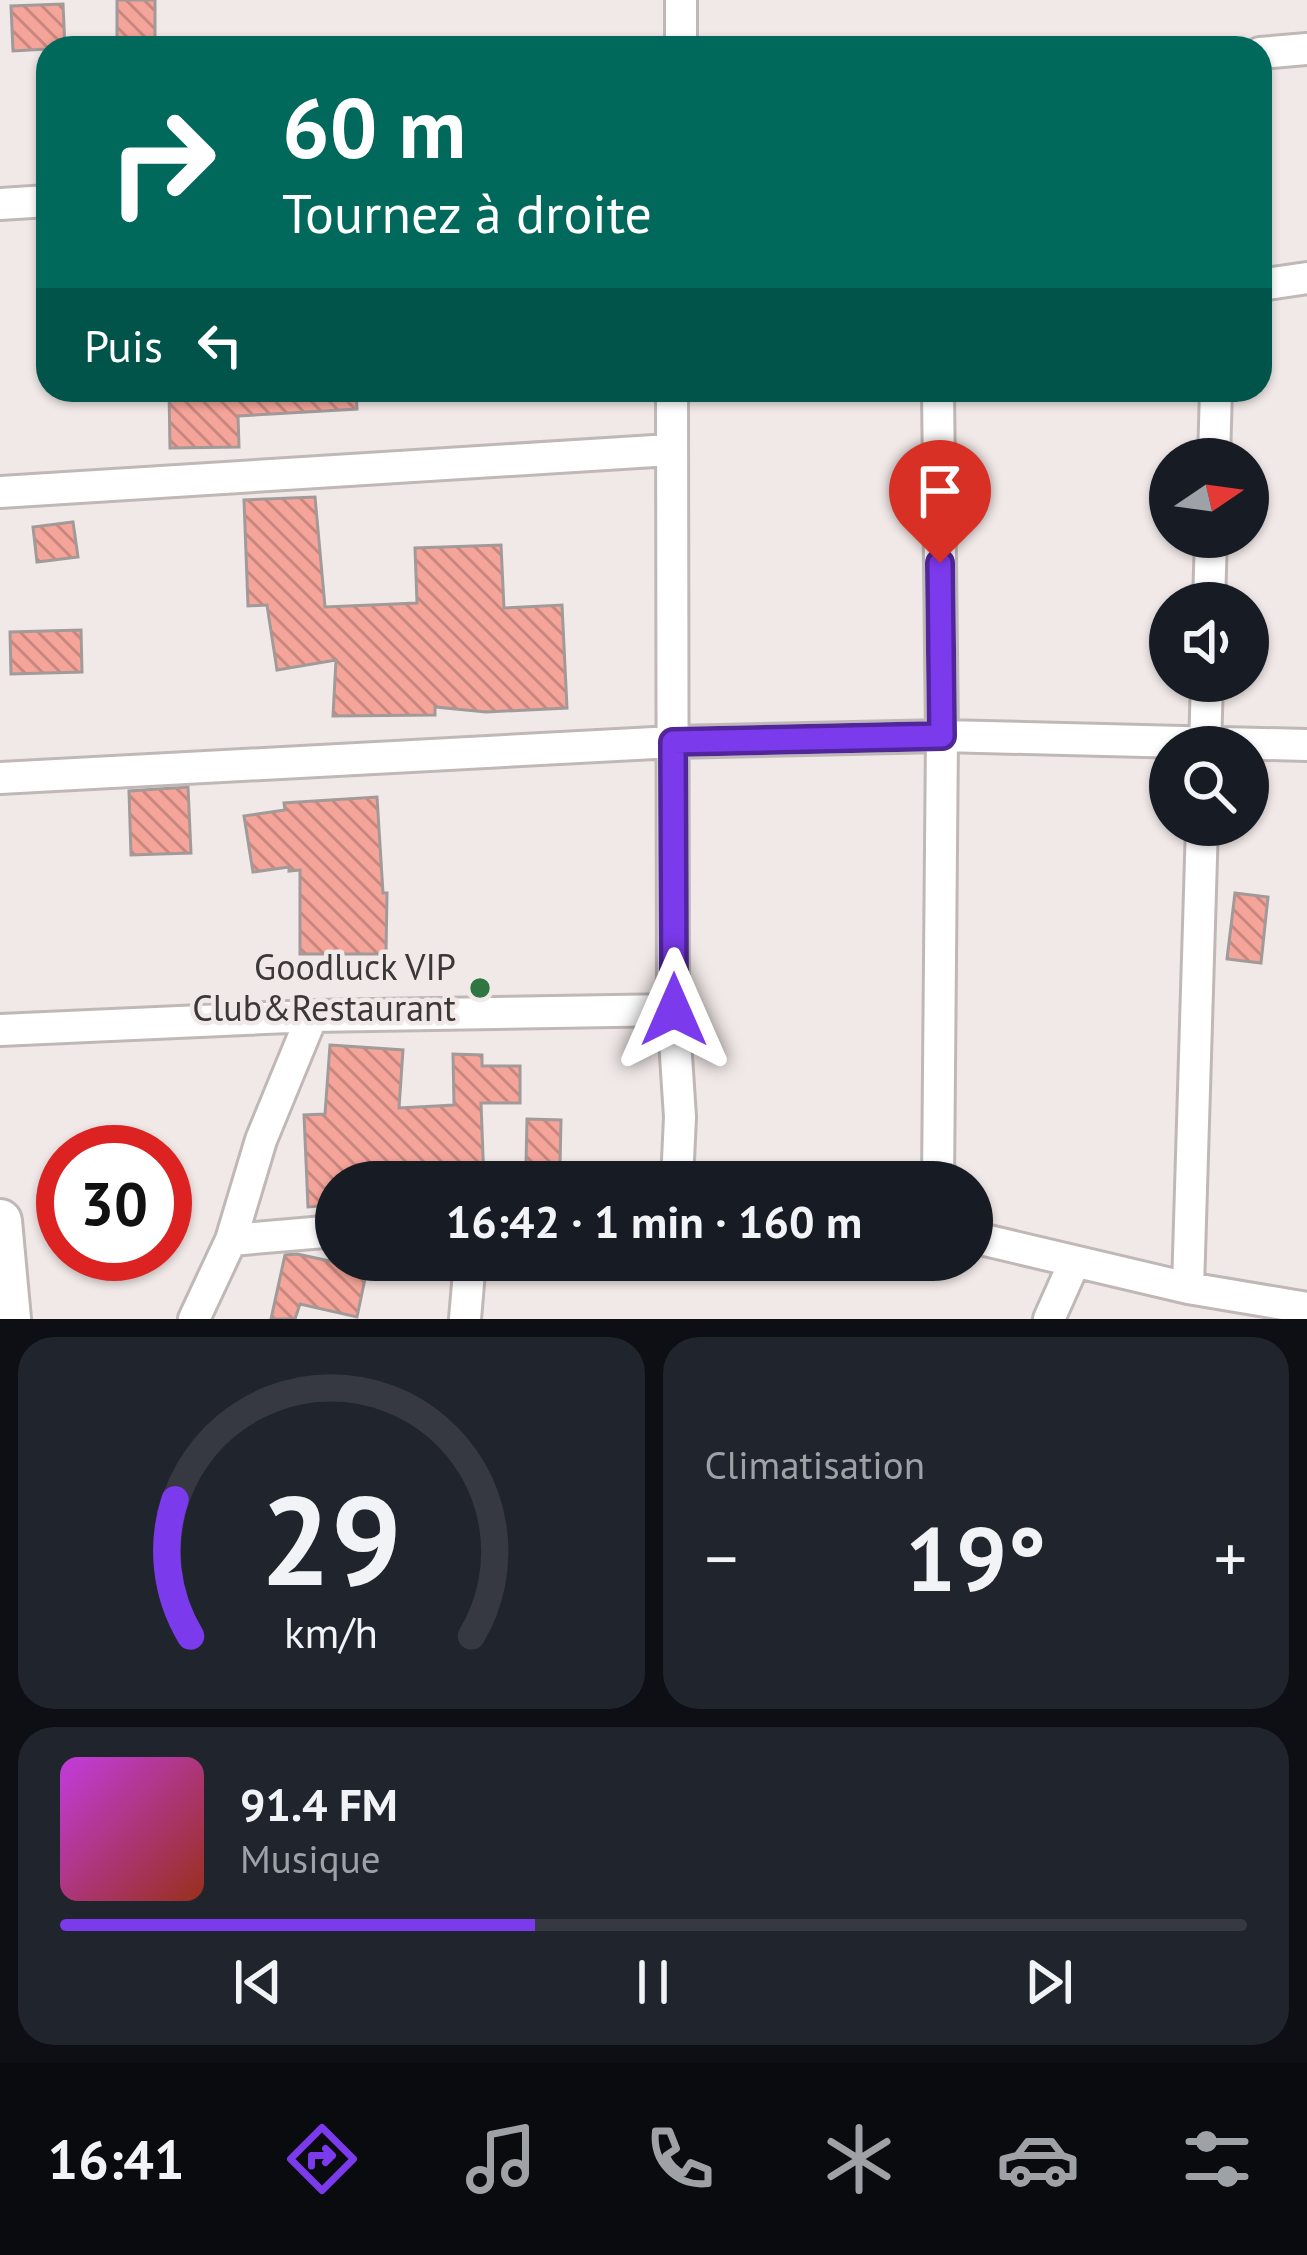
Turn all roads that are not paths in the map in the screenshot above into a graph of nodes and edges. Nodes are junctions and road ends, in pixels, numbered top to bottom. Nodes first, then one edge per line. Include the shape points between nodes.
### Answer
1 (681, 0) edge
2 (681, 36) edge
3 (1307, 49) edge
4 (1272, 52) edge
5 (36, 202) edge
6 (0, 204) edge
7 (1307, 278) edge
8 (1272, 283) edge
9 (672, 402) edge
10 (938, 402) edge
11 (1216, 402) edge
12 (1215, 438) edge
13 (670, 450) junction
14 (0, 492) edge
15 (942, 736) junction
16 (673, 742) junction
17 (1149, 744) edge
18 (1269, 745) edge
19 (1307, 745) edge
20 (0, 778) edge
21 (1201, 846) edge
22 (674, 1010) junction
23 (312, 1016) junction
24 (0, 1030) edge
25 (678, 1161) edge
26 (938, 1161) edge
27 (0, 1221) edge
28 (315, 1233) edge
29 (231, 1240) junction
30 (993, 1242) edge
31 (1075, 1263) junction
32 (468, 1281) edge
33 (1188, 1288) junction
34 (1307, 1307) edge
35 (9, 1319) edge
36 (194, 1319) edge
37 (465, 1319) edge
38 (1049, 1319) edge

1 - 2 street
3 - 4 street
5 - 6 street
7 - 8 street
9 - 13 street
10 - 15 street
11 - 12 street
13 - 14 street
13 - 16 street
15 - 16 street
15 - 17 street
15 - 26 street
16 - 20 street
16 - 22 street
18 - 19 street
21 - 33 street
22 - 23 street
22 - 25 street
23 - 24 street
23 - 29 street
27 - 35 main road
28 - 29 street
29 - 36 street
30 - 31 street
31 - 33 street
31 - 38 street
32 - 37 street
33 - 34 street

